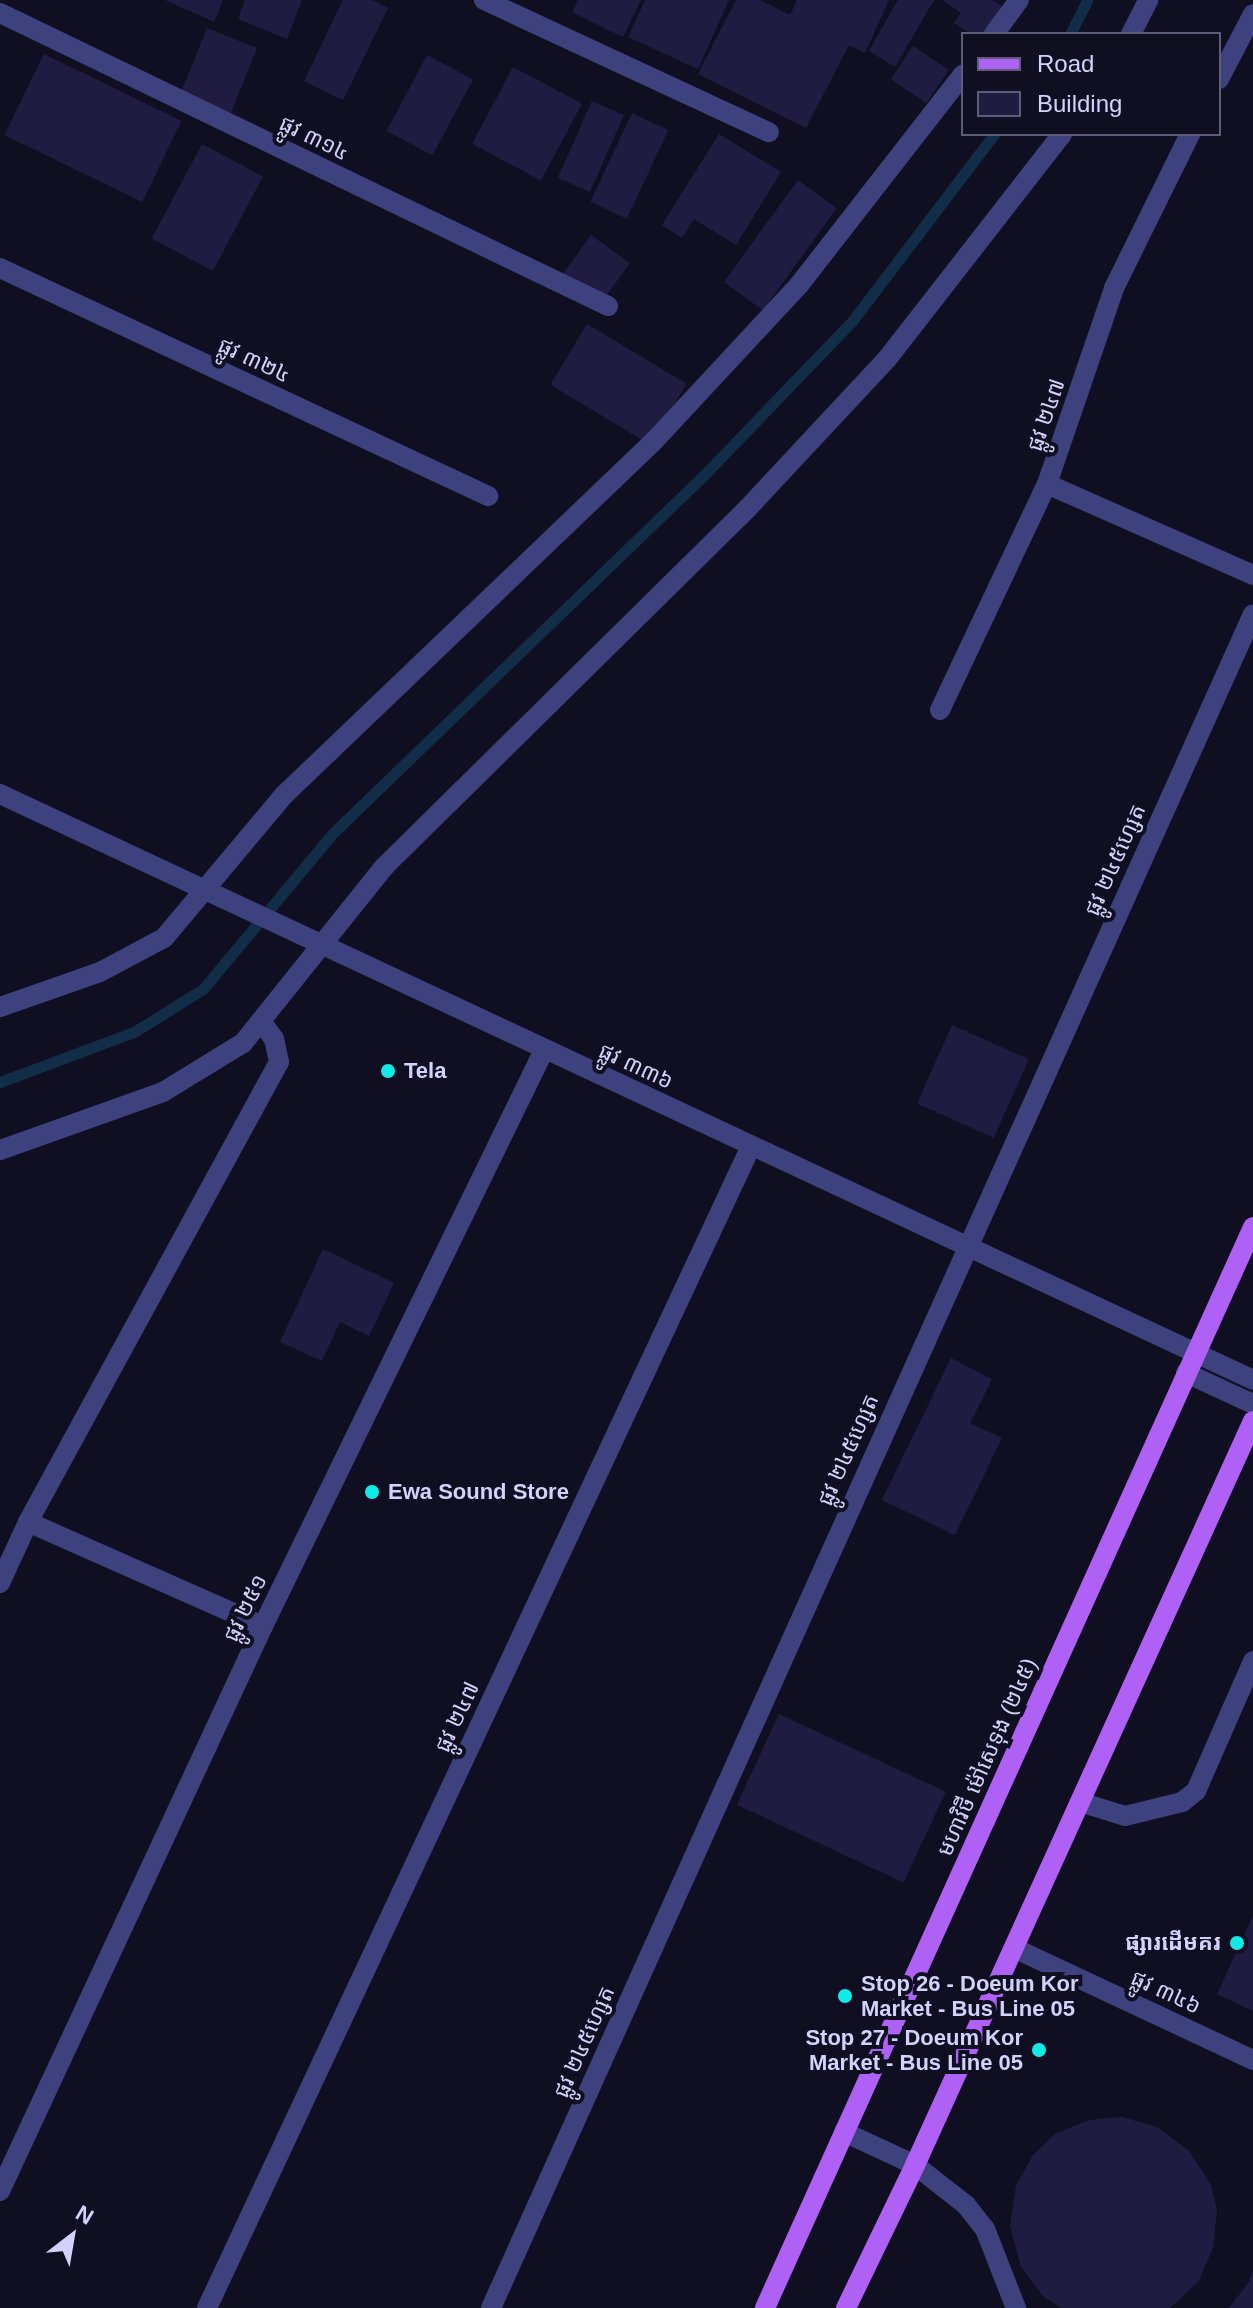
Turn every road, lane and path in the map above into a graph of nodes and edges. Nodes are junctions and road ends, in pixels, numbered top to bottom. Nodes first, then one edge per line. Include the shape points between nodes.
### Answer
1 (484, 0) edge
2 (1019, 0) edge
3 (1148, 0) edge
4 (0, 13) edge
5 (1253, 14) edge
6 (995, 32) edge
7 (1132, 32) edge
8 (1221, 75) edge
9 (961, 77) edge
10 (769, 132) dead end
11 (1060, 136) edge
12 (1189, 136) edge
13 (0, 268) edge
14 (608, 306) dead end
15 (1047, 484) junction
16 (488, 496) dead end
17 (1253, 575) edge
18 (1253, 614) edge
19 (940, 710) dead end
20 (0, 794) edge
21 (206, 890) junction
22 (316, 944) junction
23 (0, 1007) edge
24 (261, 1021) junction
25 (544, 1050) junction
26 (751, 1146) junction
27 (0, 1150) edge
28 (1253, 1227) edge
29 (966, 1246) junction
30 (1196, 1353) junction
31 (1186, 1373) junction
32 (1253, 1380) edge
33 (1253, 1404) edge
34 (1253, 1421) edge
35 (28, 1522) junction
36 (0, 1583) edge
37 (263, 1626) junction
38 (1253, 1661) edge
39 (1080, 1802) junction
40 (1014, 1948) junction
41 (1253, 2060) edge
42 (844, 2132) junction
43 (915, 2165) junction
44 (0, 2191) edge
45 (207, 2308) edge
46 (491, 2308) edge
47 (765, 2308) edge
48 (846, 2308) edge
49 (1016, 2308) edge

1 - 10 street
2 - 6 street
3 - 7 street
4 - 14 street, ផ្លូវ ៣១៤
5 - 8 street
9 - 21 street via 799,285 654,441 284,795
11 - 22 street via 887,359 747,509 384,867
12 - 15 street, ផ្លូវ ២៤៧ via 1114,288
13 - 16 street, ផ្លូវ ៣២៤
15 - 17 street
15 - 19 street, ផ្លូវ ២៤៧
18 - 29 street, ផ្លូវ ២៤៥ហ្សេត
20 - 21 street, ផ្លូវ ៣៣៦
21 - 22 street, ផ្លូវ ៣៣៦
21 - 23 street via 164,938 100,972
22 - 24 street
22 - 25 street, ផ្លូវ ៣៣៦
24 - 27 street via 243,1043 163,1092
24 - 35 street via 274,1039 279,1062
25 - 26 street, ផ្លូវ ៣៣៦
25 - 37 street, ផ្លូវ ២៥១
26 - 29 street, ផ្លូវ ៣៣៦
26 - 45 street, ផ្លូវ ២៤៧
28 - 30 main road, មហាវិថី ម៉ៅសេទុង (២៤៥)
29 - 30 street, ផ្លូវ ៣៣៦
29 - 46 street, ផ្លូវ ២៤៥ហ្សេត
30 - 31 main road, មហាវិថី ម៉ៅសេទុង (២៤៥)
30 - 32 street, ផ្លូវ ៣៣៦
31 - 33 street
31 - 42 main road, មហាវិថី ម៉ៅសេទុង (២៤៥)
34 - 39 main road
35 - 36 street
35 - 37 street
37 - 44 street, ផ្លូវ ២៥១
38 - 39 street via 1196,1791 1182,1802 1125,1816
39 - 40 main road
40 - 41 street, ផ្លូវ ៣៤៦
40 - 43 main road
42 - 43 street
42 - 47 main road, មហាវិថី ម៉ៅសេទុង (២៤៥)
43 - 48 main road
43 - 49 street via 966,2205 985,2229

